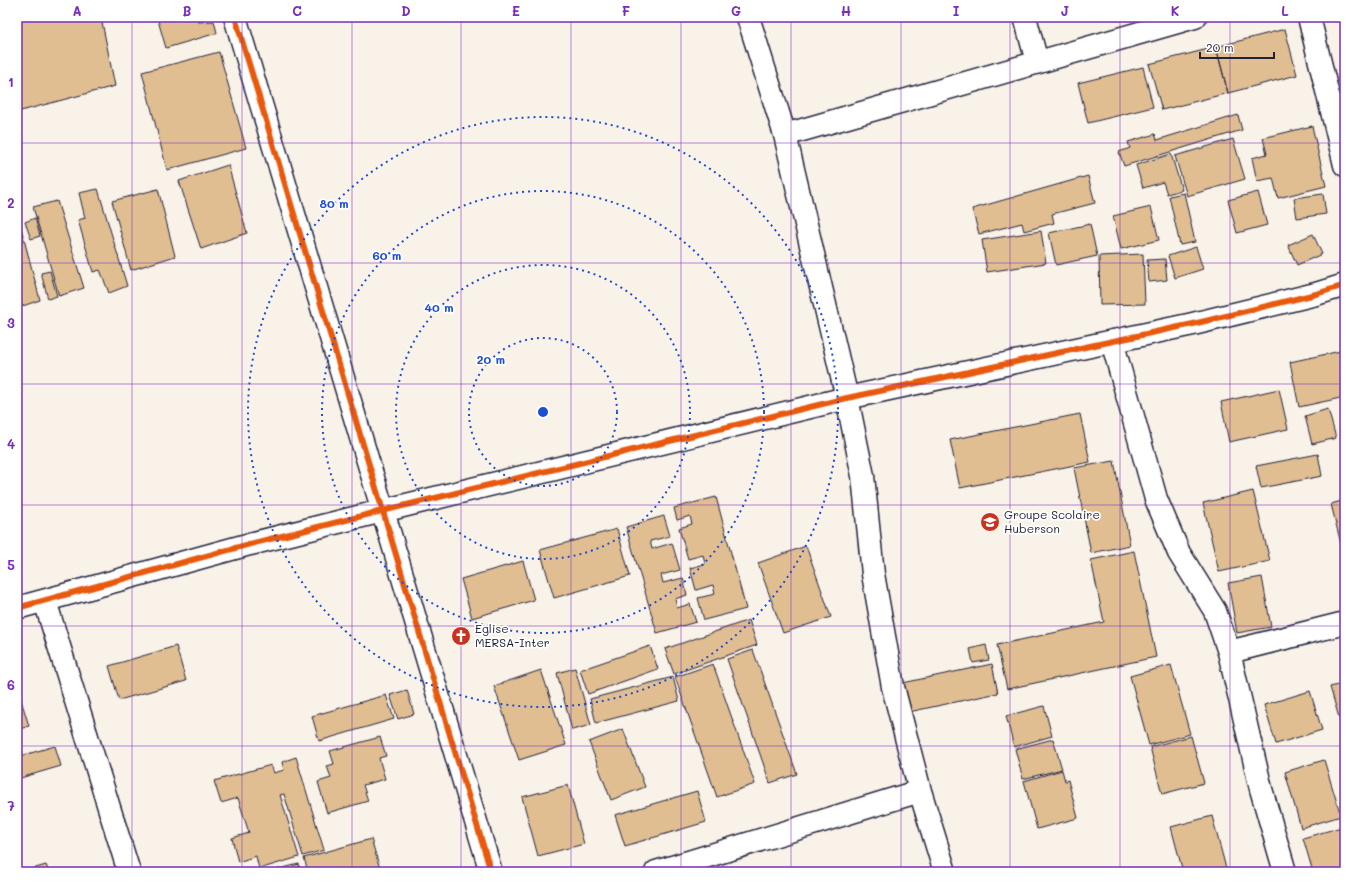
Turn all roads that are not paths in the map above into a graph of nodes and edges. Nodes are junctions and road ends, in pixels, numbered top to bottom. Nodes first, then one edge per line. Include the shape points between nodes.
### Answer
1 (235, 17) edge
2 (748, 17) edge
3 (1025, 17) edge
4 (1195, 17) edge
5 (1309, 17) edge
6 (1037, 62) junction
7 (785, 135) junction
8 (1345, 165) edge
9 (1345, 285) edge
10 (1112, 341) junction
11 (847, 398) junction
12 (382, 511) junction
13 (45, 601) junction
14 (17, 608) edge
15 (1345, 623) edge
16 (1229, 652) junction
17 (920, 791) junction
18 (129, 872) edge
19 (491, 872) edge
20 (656, 872) edge
21 (945, 872) edge
22 (1285, 872) edge

1 - 12 street
2 - 7 street
3 - 6 street
4 - 6 street
5 - 8 street
6 - 7 street
7 - 11 street
9 - 10 street via 1193,324
10 - 11 street
10 - 16 street via 1156,499 1179,553 1215,612
11 - 12 street
11 - 17 street via 863,476 874,574 893,687
12 - 13 street via 243,546
12 - 19 street
13 - 14 street
13 - 18 street
15 - 16 street
16 - 22 street via 1261,789
17 - 20 street
17 - 21 street

